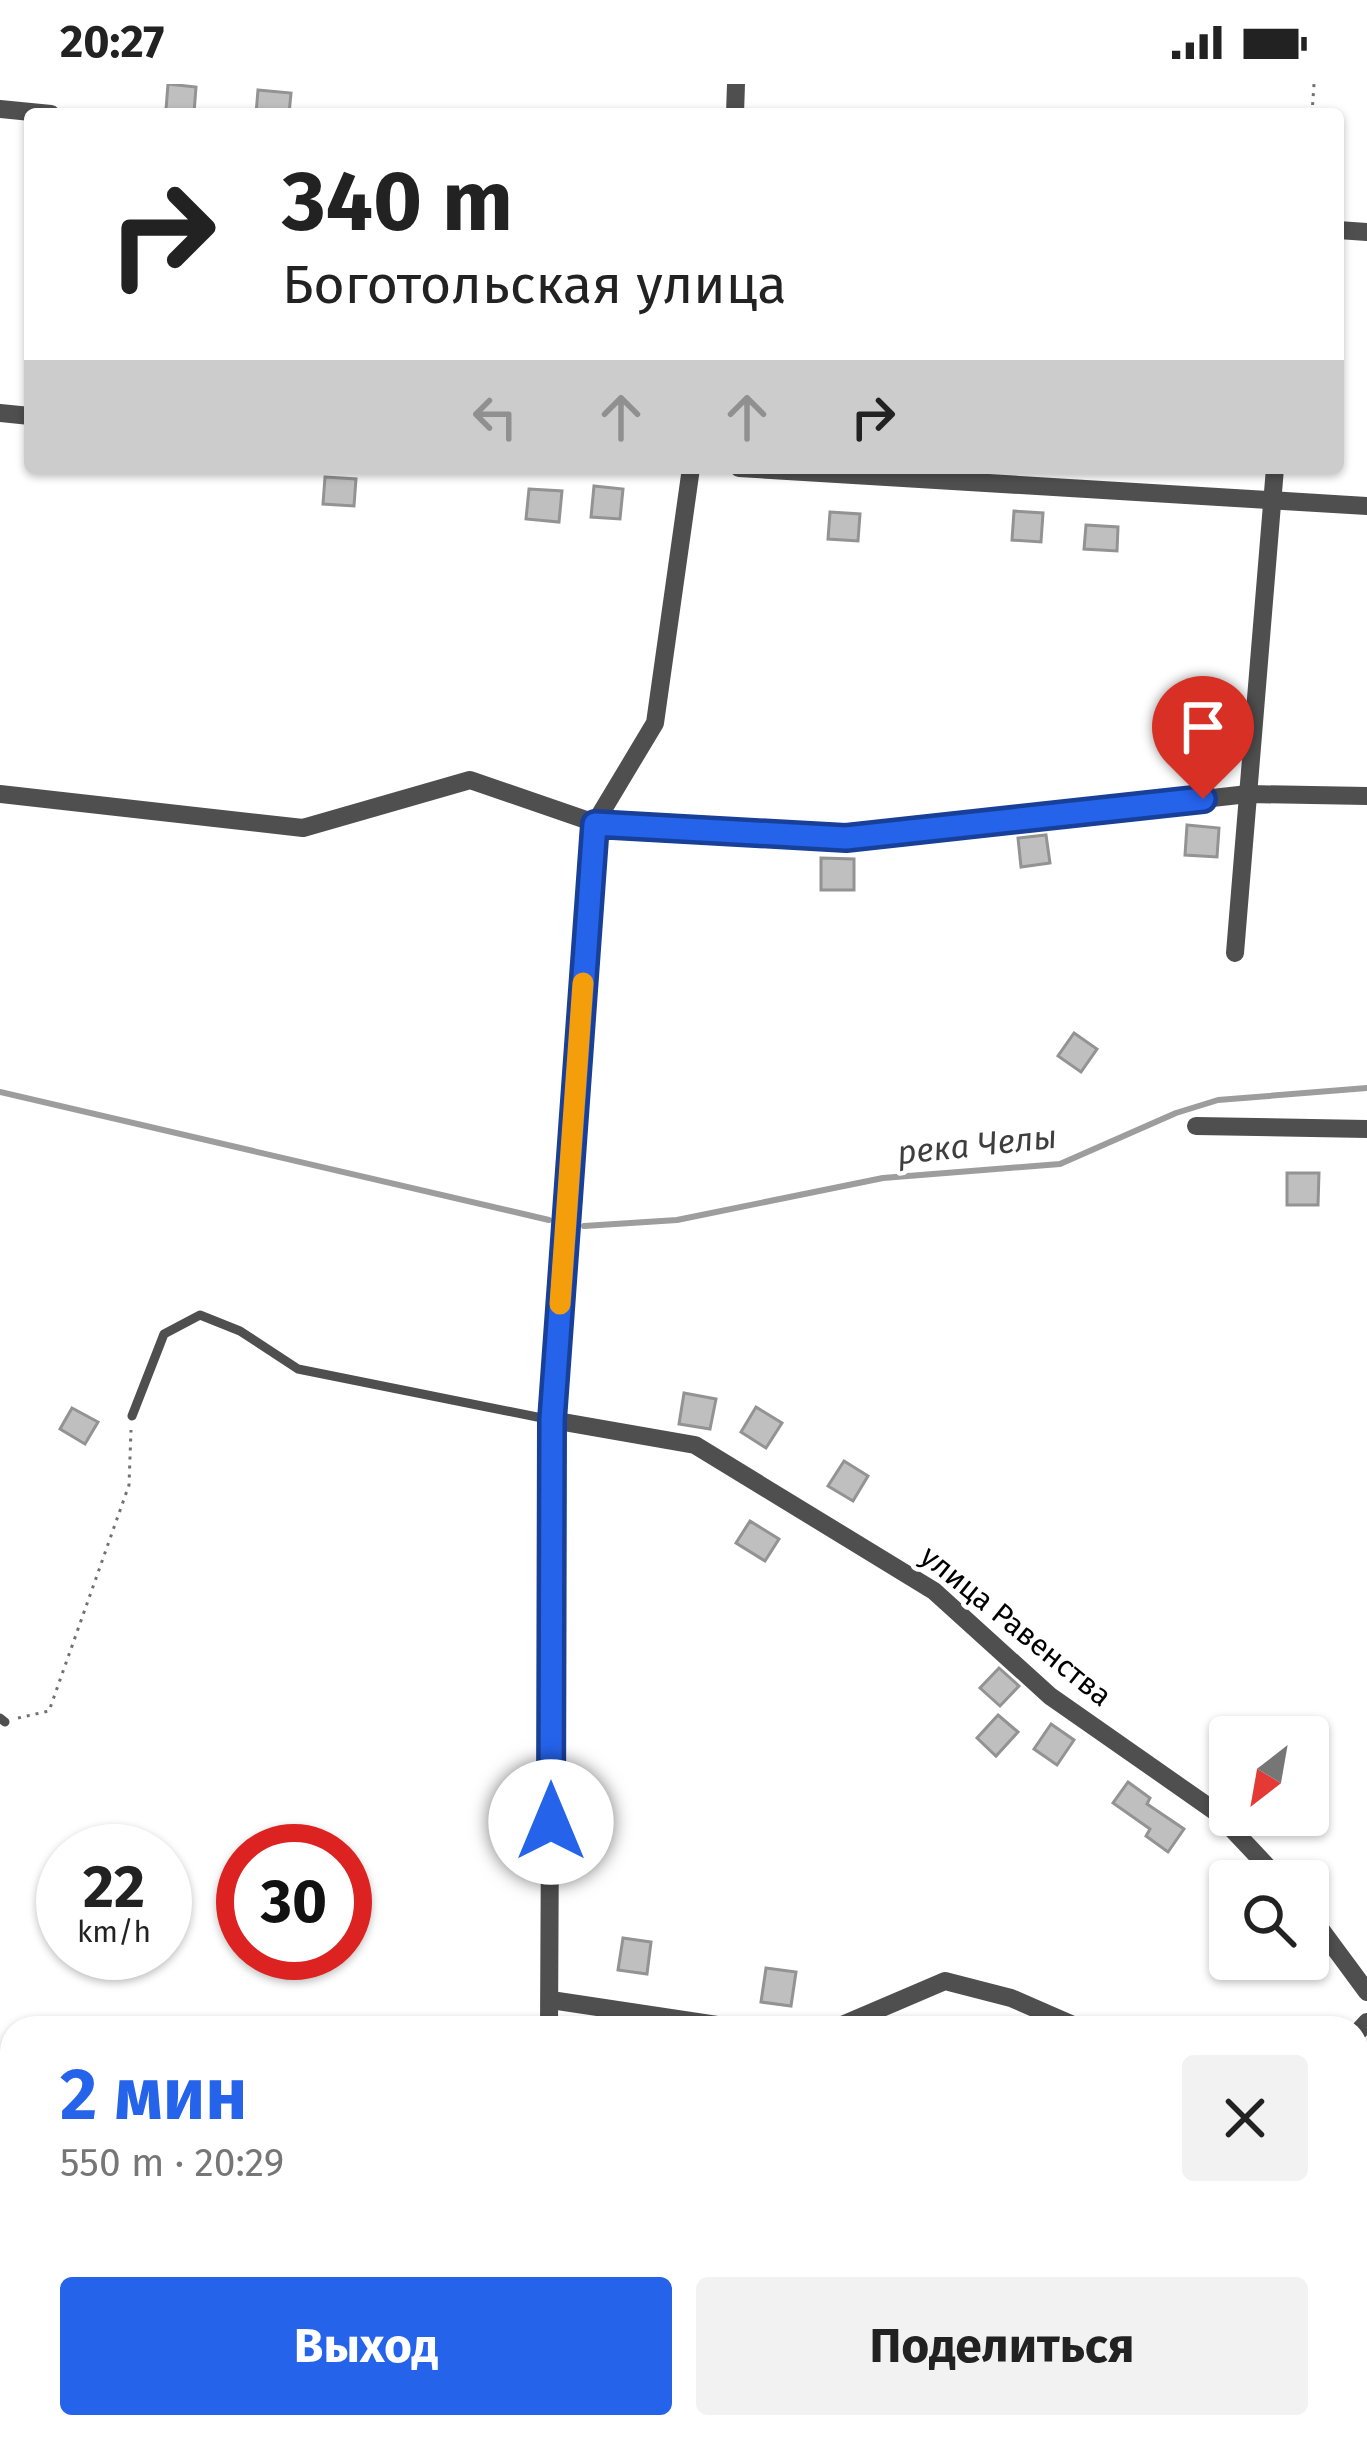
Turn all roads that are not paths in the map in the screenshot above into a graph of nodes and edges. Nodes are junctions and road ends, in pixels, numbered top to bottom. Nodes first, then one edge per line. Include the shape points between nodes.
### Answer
1 (691, 474) edge
2 (839, 474) edge
3 (1273, 474) edge
4 (1271, 500) junction
5 (1367, 506) edge
6 (0, 794) edge
7 (1248, 794) junction
8 (1367, 796) edge
9 (595, 824) junction
10 (1235, 953) dead end
11 (1196, 1126) dead end
12 (1367, 1129) edge
13 (132, 1417) road end
14 (552, 1420) junction
15 (1261, 1860) edge
16 (1329, 1940) edge
17 (1367, 1992) edge
18 (551, 2000) junction
19 (550, 2016) edge
20 (657, 2016) edge
21 (863, 2016) edge
22 (1052, 2016) edge

1 - 9 street via 655,723
2 - 4 street
3 - 4 street
4 - 5 street
4 - 7 street
6 - 9 street via 303,828 470,780
7 - 8 street
7 - 9 street via 846,838
7 - 10 street
9 - 14 street
11 - 12 street
13 - 14 lane via 164,1334 200,1315 298,1369
14 - 15 street, улица Равенства via 695,1444 934,1591 1049,1696 1216,1812
14 - 18 street
16 - 17 street
18 - 19 street
18 - 20 street
21 - 22 street via 945,1981

